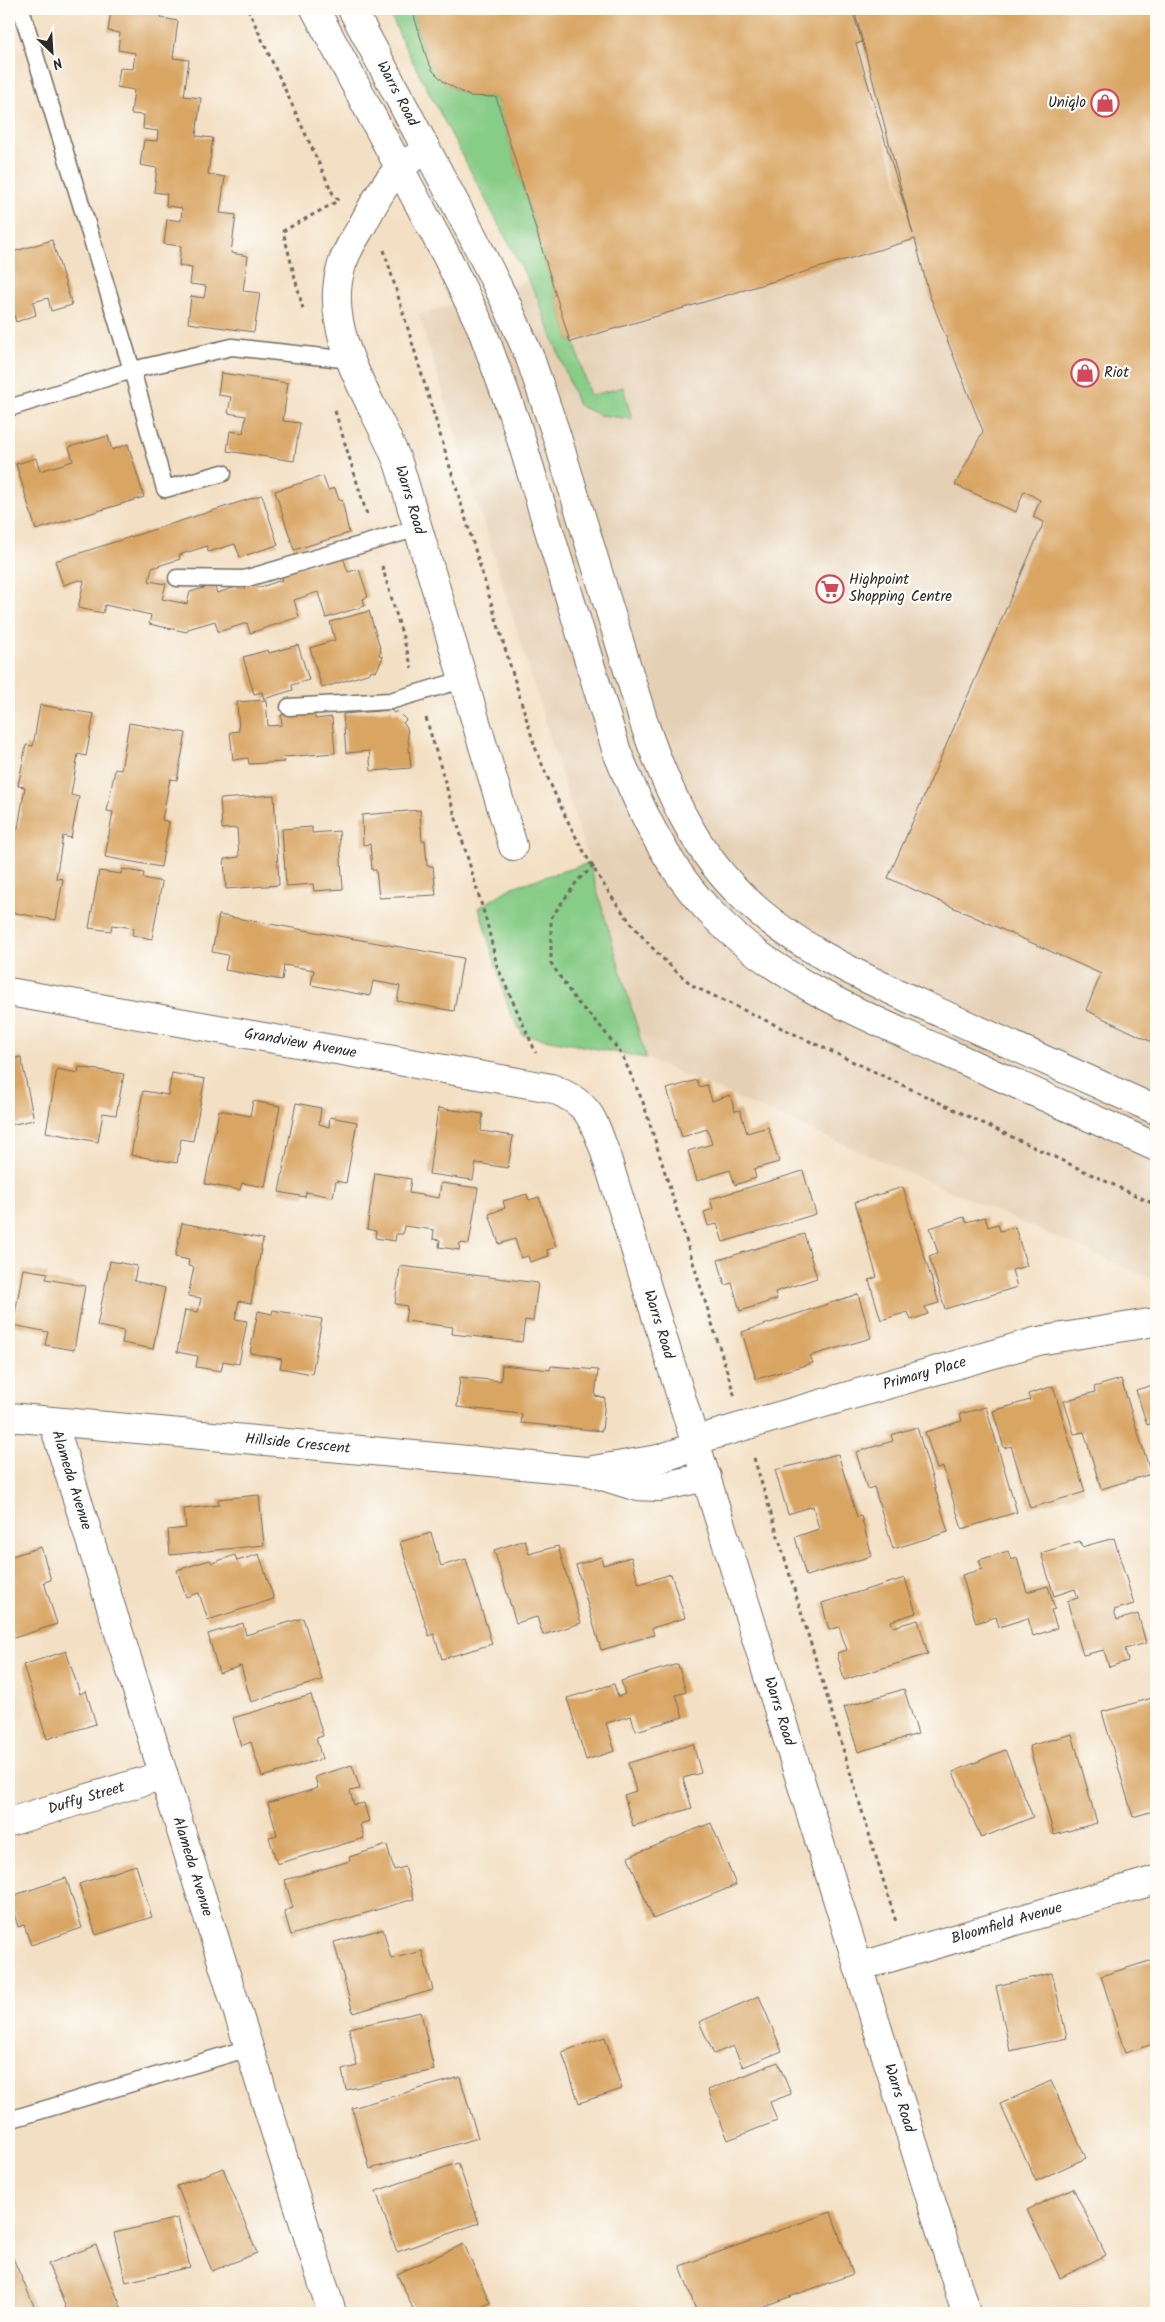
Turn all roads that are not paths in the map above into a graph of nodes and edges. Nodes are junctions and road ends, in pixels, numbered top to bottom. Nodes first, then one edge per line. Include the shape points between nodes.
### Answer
1 (21, 9) edge
2 (315, 9) edge
3 (352, 9) edge
4 (426, 149) junction
5 (398, 169) junction
6 (351, 360) junction
7 (132, 370) junction
8 (9, 408) edge
9 (222, 473) dead end
10 (418, 528) junction
11 (177, 578) dead end
12 (462, 680) junction
13 (289, 707) dead end
14 (512, 846) dead end
15 (9, 992) edge
16 (587, 1110) joint
17 (1156, 1110) edge
18 (1156, 1148) edge
19 (1155, 1322) dead end
20 (9, 1417) edge
21 (53, 1422) junction
22 (697, 1443) junction
23 (586, 1471) junction
24 (707, 1477) junction
25 (164, 1775) junction
26 (9, 1822) edge
27 (1156, 1880) edge
28 (858, 1967) junction
29 (249, 2048) junction
30 (9, 2120) edge
31 (332, 2313) edge
32 (966, 2313) edge

1 - 7 lane
2 - 5 street
3 - 4 street, Warrs Road
4 - 5 street, Warrs Road
4 - 17 street via 477,245 530,358 660,769 683,818 705,852 758,911 846,969
5 - 6 street, Warrs Road via 374,203 340,269 338,310
5 - 18 street via 481,327 516,423 617,752 636,800 684,881 745,946 802,985
6 - 7 lane via 232,347
6 - 10 street, Warrs Road via 359,383 391,445
7 - 8 lane
7 - 9 lane via 165,489
10 - 11 lane via 244,579
10 - 12 street, Warrs Road
12 - 13 lane via 390,701
12 - 14 street, Warrs Road
15 - 16 street, Grandview Avenue via 551,1088 574,1098
16 - 22 street, Warrs Road via 604,1149
19 - 22 street, Primary Place via 1038,1341
20 - 21 street, Hillside Crescent
21 - 23 street, Hillside Crescent
21 - 25 street, Alameda Avenue
22 - 23 street, Hillside Crescent via 658,1459
22 - 24 street, Warrs Road
23 - 24 street, Hillside Crescent via 634,1486 659,1487
24 - 28 street, Warrs Road
25 - 26 street, Duffy Street
25 - 29 street, Alameda Avenue
27 - 28 street, Bloomfield Avenue
28 - 32 street, Warrs Road
29 - 30 lane
29 - 31 street, Alameda Avenue

